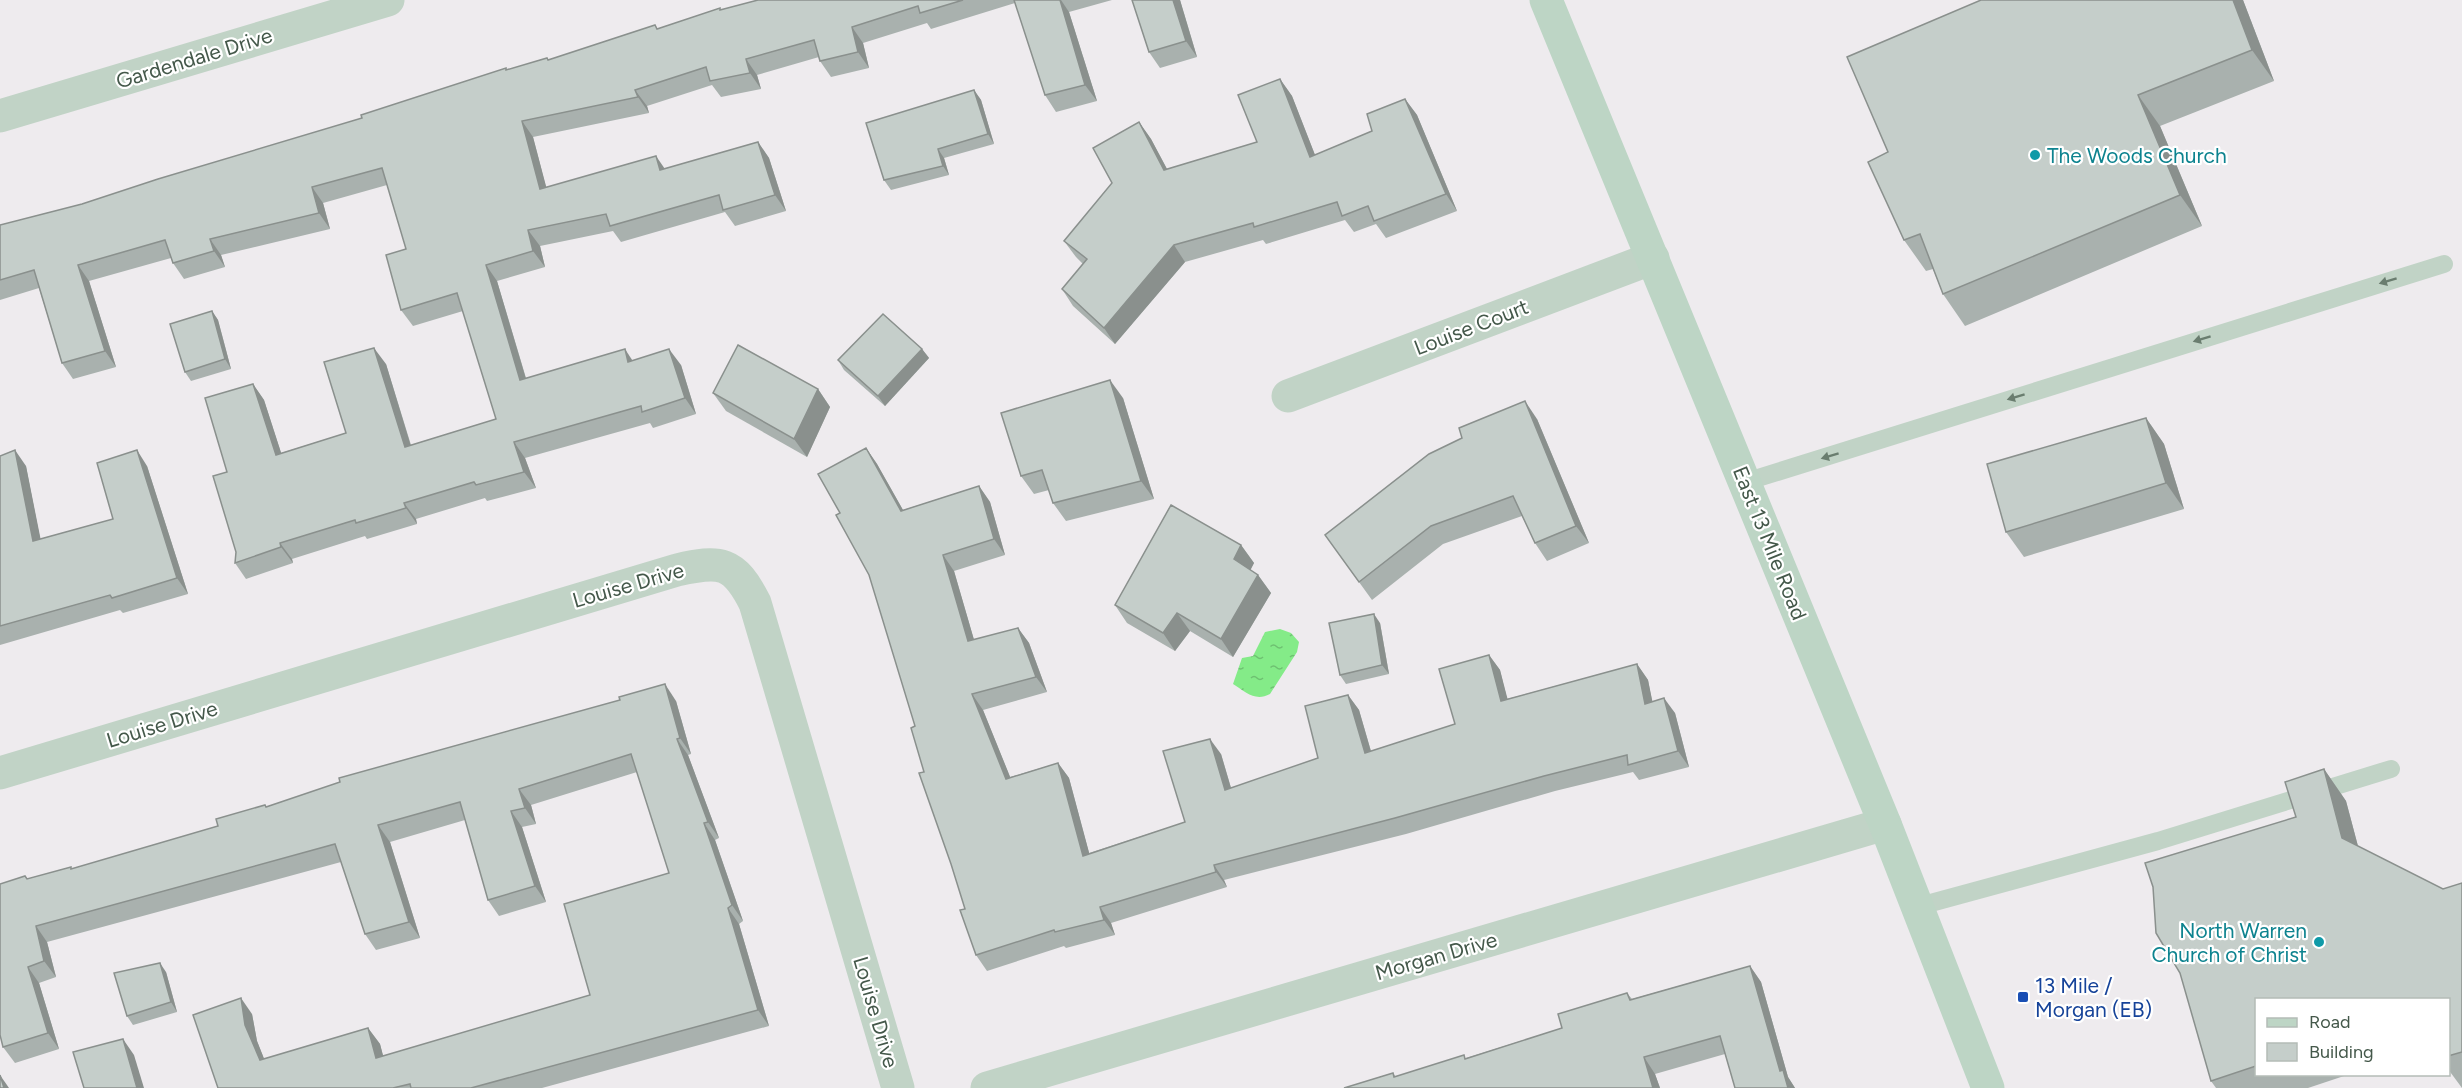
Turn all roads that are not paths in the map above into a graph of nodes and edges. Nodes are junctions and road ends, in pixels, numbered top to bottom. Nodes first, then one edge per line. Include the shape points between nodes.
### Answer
1 (388, 0) edge
2 (1546, 0) edge
3 (0, 116) edge
4 (1653, 258) junction
5 (2444, 264) dead end
6 (1288, 396) dead end
7 (1745, 482) junction
8 (2391, 769) dead end
9 (0, 773) edge
10 (1885, 824) junction
11 (1916, 907) junction
12 (898, 1088) edge
13 (987, 1088) edge
14 (1988, 1088) edge

1 - 3 street, Gardendale Drive
2 - 4 main road, East 13 Mile Road
4 - 6 street, Louise Court
4 - 7 main road, East 13 Mile Road
5 -> 7 lane
7 - 10 main road, East 13 Mile Road
8 - 11 lane via 2158,841
9 - 12 street, Louise Drive via 677,570 708,563 729,568 745,582 755,603
10 - 11 main road, East 13 Mile Road
10 - 13 street, Morgan Drive
11 - 14 main road, East 13 Mile Road

